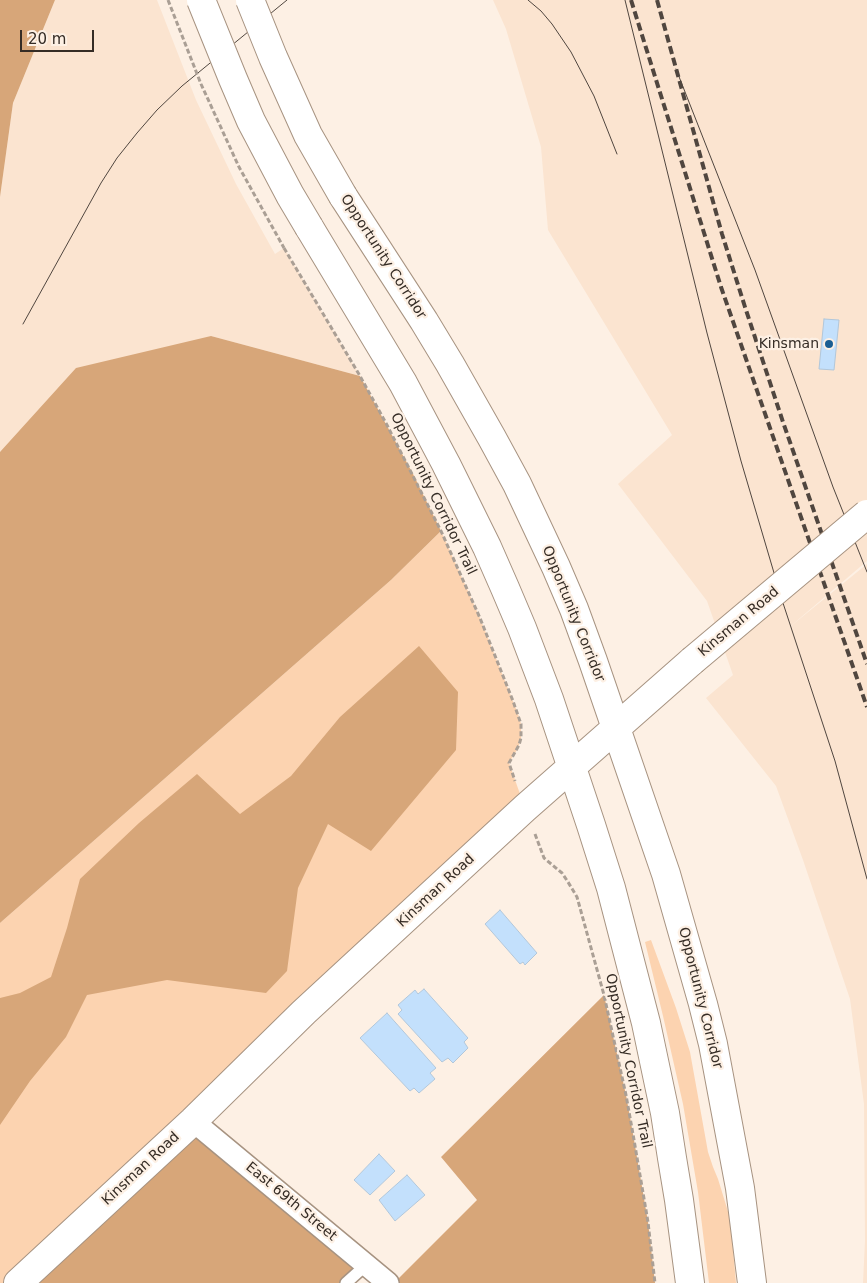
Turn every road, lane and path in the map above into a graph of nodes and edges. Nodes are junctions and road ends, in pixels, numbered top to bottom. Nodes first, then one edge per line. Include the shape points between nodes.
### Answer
1 (201, 0) edge
2 (250, 0) edge
3 (284, 248) dead end
4 (867, 514) edge
5 (616, 728) junction
6 (509, 763) dead end
7 (571, 767) junction
8 (544, 858) dead end
9 (193, 1121) junction
10 (366, 1264) junction
11 (18, 1283) edge
12 (346, 1283) edge
13 (388, 1283) edge
14 (655, 1283) edge
15 (690, 1283) edge
16 (752, 1283) edge

1 - 7 main road, bridge via 251,121 290,195 403,383 487,547 522,628
2 - 5 main road, Opportunity Corridor, bridge via 308,135 342,196 450,364 517,484 574,609
3 - 6 path, Opportunity Corridor Trail via 391,433 441,531 480,618 521,724 519,745
4 - 5 main road, Kinsman Road, bridge
5 - 7 main road, Kinsman Road
5 - 16 main road, Opportunity Corridor via 666,874 711,1036 740,1188
7 - 9 main road, Kinsman Road via 304,1012
7 - 15 main road via 611,888 646,1023 680,1200
8 - 14 path, Opportunity Corridor Trail via 562,873 577,897 604,995 626,1094
9 - 10 street, East 69th Street
9 - 11 main road, Kinsman Road
10 - 12 lane
10 - 13 street, East 69th Street

